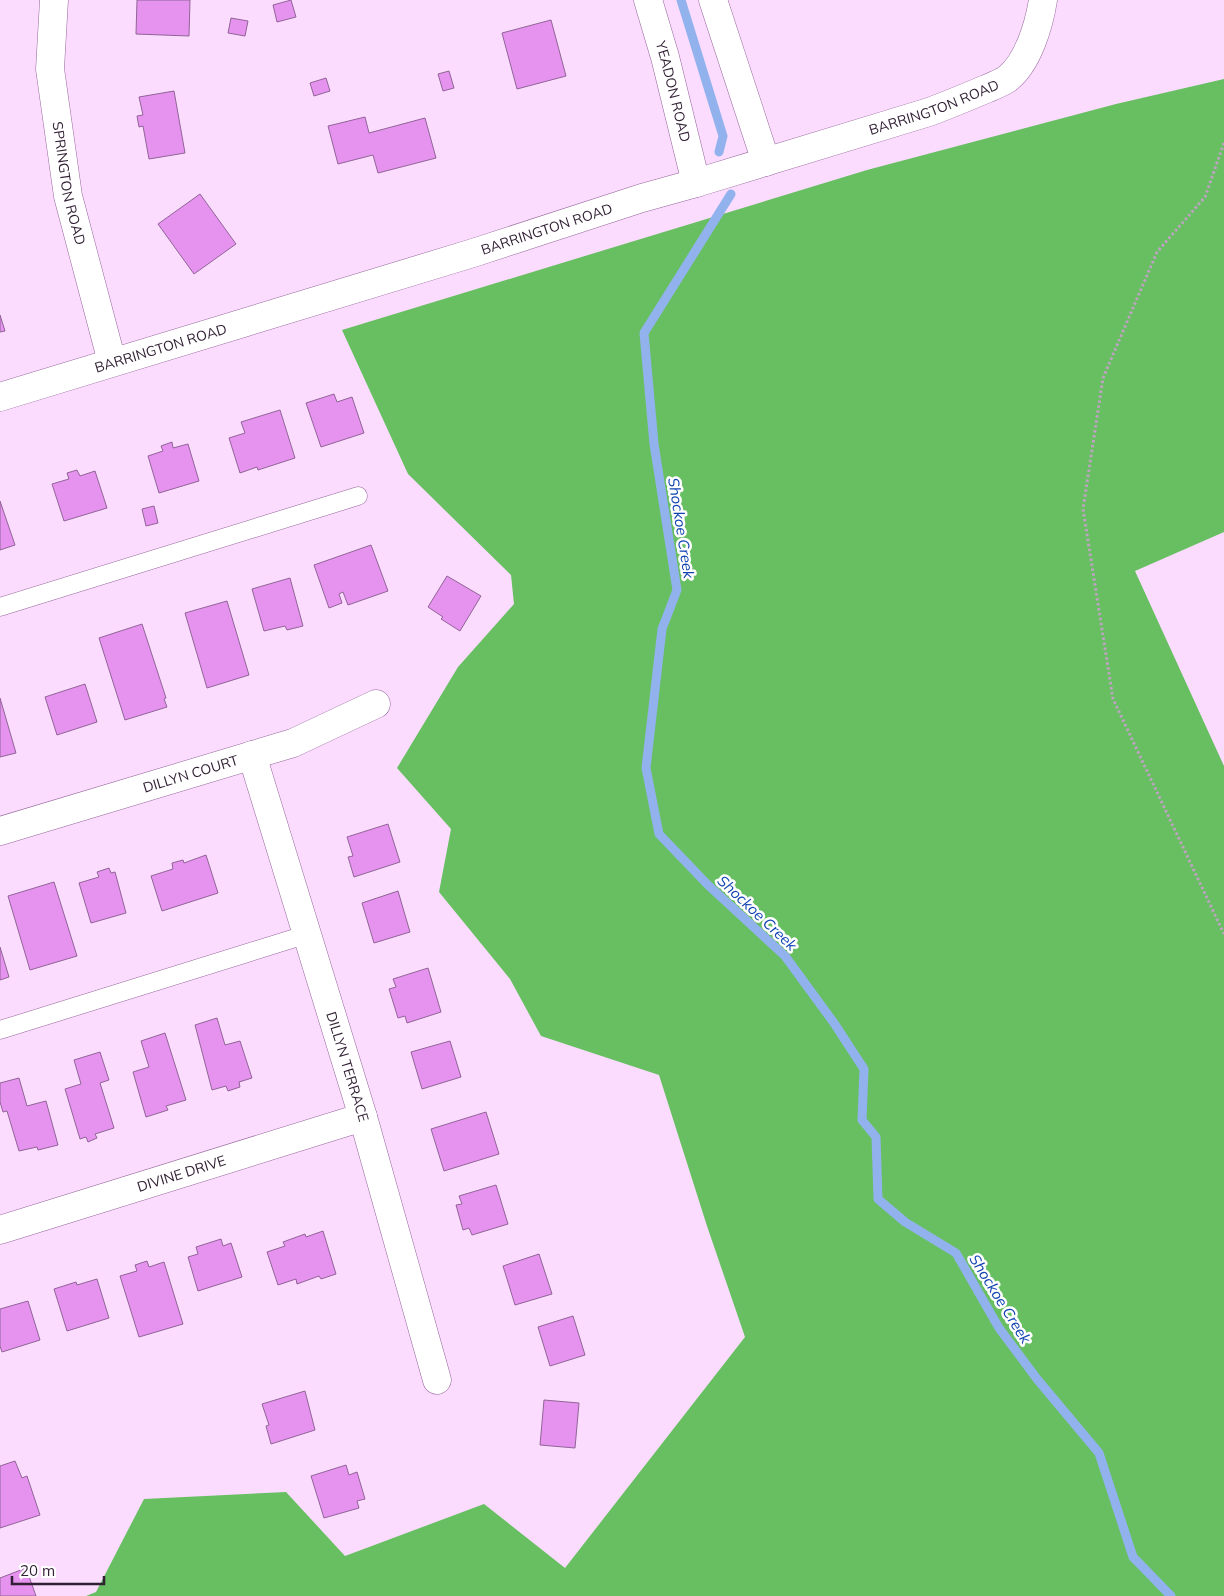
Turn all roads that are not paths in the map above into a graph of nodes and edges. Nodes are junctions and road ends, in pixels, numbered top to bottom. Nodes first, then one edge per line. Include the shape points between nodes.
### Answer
1 (54, 0) edge
2 (648, 0) edge
3 (714, 0) edge
4 (1043, 0) edge
5 (766, 162) junction
6 (696, 184) junction
7 (112, 362) junction
8 (0, 397) edge
9 (358, 496) dead end
10 (0, 607) edge
11 (376, 704) dead end
12 (252, 755) junction
13 (0, 831) edge
14 (308, 934) junction
15 (0, 1030) edge
16 (363, 1117) junction
17 (0, 1230) edge
18 (437, 1380) dead end

1 - 7 street, SPRINGTON ROAD via 50,69 68,196
2 - 6 street, YEADON ROAD
3 - 5 street
4 - 5 street, BARRINGTON ROAD via 1036,32 1024,59 1006,80 929,112
5 - 6 street, BARRINGTON ROAD
6 - 7 street, BARRINGTON ROAD
7 - 8 street, BARRINGTON ROAD
9 - 10 lane
11 - 12 street, DILLYN COURT via 293,743
12 - 13 street, DILLYN COURT
12 - 14 street, DILLYN TERRACE
14 - 15 lane
14 - 16 street, DILLYN TERRACE
16 - 17 street, DIVINE DRIVE
16 - 18 street, DILLYN TERRACE

